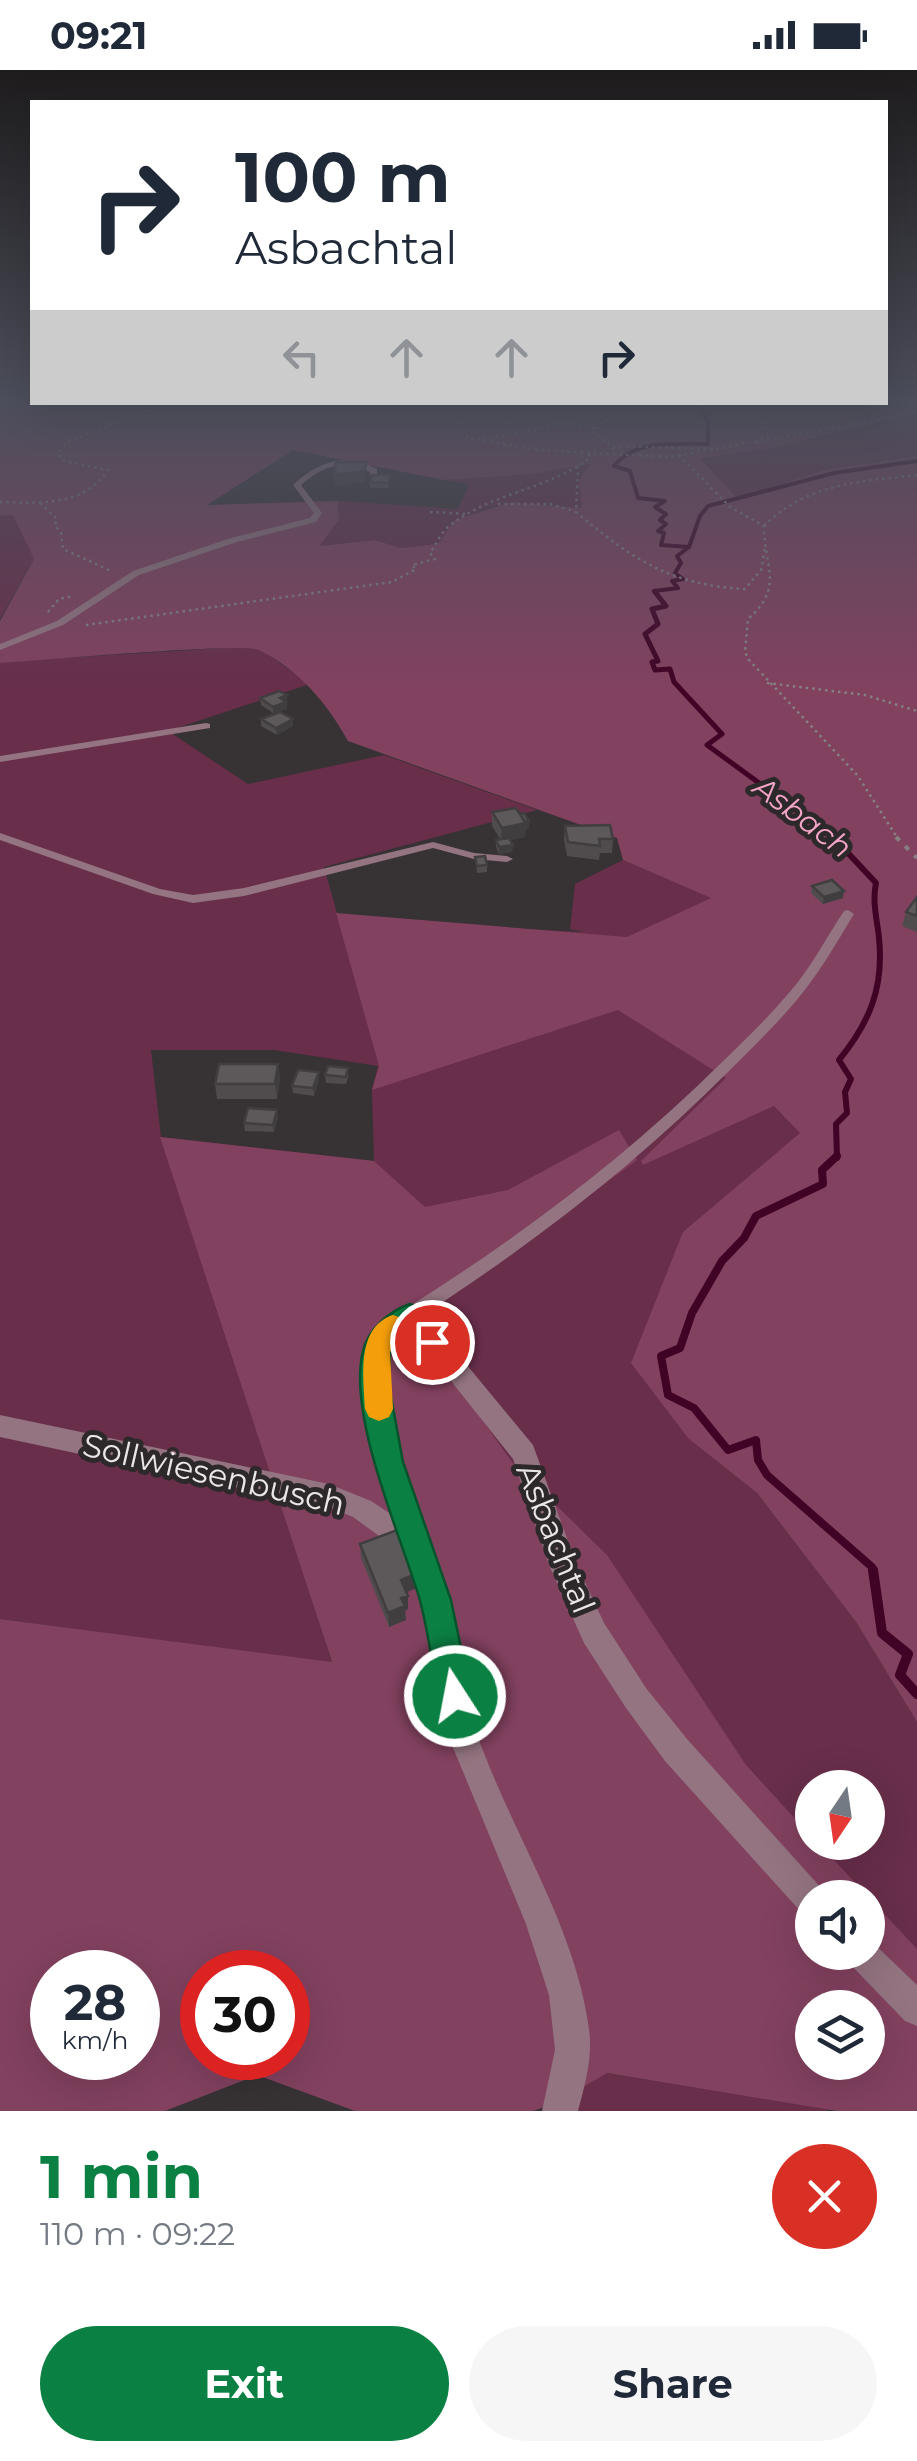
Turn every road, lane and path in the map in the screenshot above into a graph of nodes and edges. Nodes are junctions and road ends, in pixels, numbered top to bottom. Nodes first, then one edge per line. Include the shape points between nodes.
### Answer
1 (55, 500) edge
2 (309, 500) edge
3 (503, 500) edge
4 (577, 500) edge
5 (722, 500) edge
6 (800, 500) edge
7 (0, 502) edge
8 (40, 503) junction
9 (478, 508) junction
10 (430, 512) dead end
11 (576, 512) junction
12 (468, 514) junction
13 (764, 526) junction
14 (766, 546) junction
15 (120, 582) junction
16 (42, 631) junction
17 (0, 647) edge
18 (766, 683) junction
19 (917, 711) edge
20 (206, 726) dead end
21 (0, 758) edge
22 (0, 836) edge
23 (917, 858) edge
24 (507, 859) dead end
25 (848, 914) dead end
26 (410, 1314) junction
27 (0, 1426) edge
28 (417, 1548) junction
29 (795, 1882) edge
30 (879, 1970) edge
31 (917, 2009) edge
32 (560, 2111) edge

1 - 8 path
2 - 15 lane via 318,513 313,520 164,562
3 - 9 path
4 - 11 path
5 - 13 path
6 - 13 path
7 - 8 path
8 - 15 path via 57,519 63,549 112,571
9 - 11 path via 508,502
9 - 12 path
10 - 12 path
11 - 14 path via 641,564 707,589 745,589 760,570
12 - 16 path via 442,532 430,553 435,559 392,582
13 - 14 path
14 - 18 path via 773,585 769,600 748,619 745,652
15 - 16 lane
15 - 16 path via 59,599
16 - 17 lane
18 - 19 path via 865,695
18 - 23 path via 858,776 884,821
20 - 21 lane
22 - 24 lane via 194,899 433,845
25 - 26 lane via 796,994 634,1151 556,1217
26 - 28 street via 376,1350 376,1386 388,1462
26 - 29 street, Asbachtal via 524,1453 570,1582 636,1698
27 - 28 street, Sollwiesenbusch via 330,1496 362,1509
28 - 32 street via 436,1600 468,1752 566,1998 573,2051
30 - 31 street

